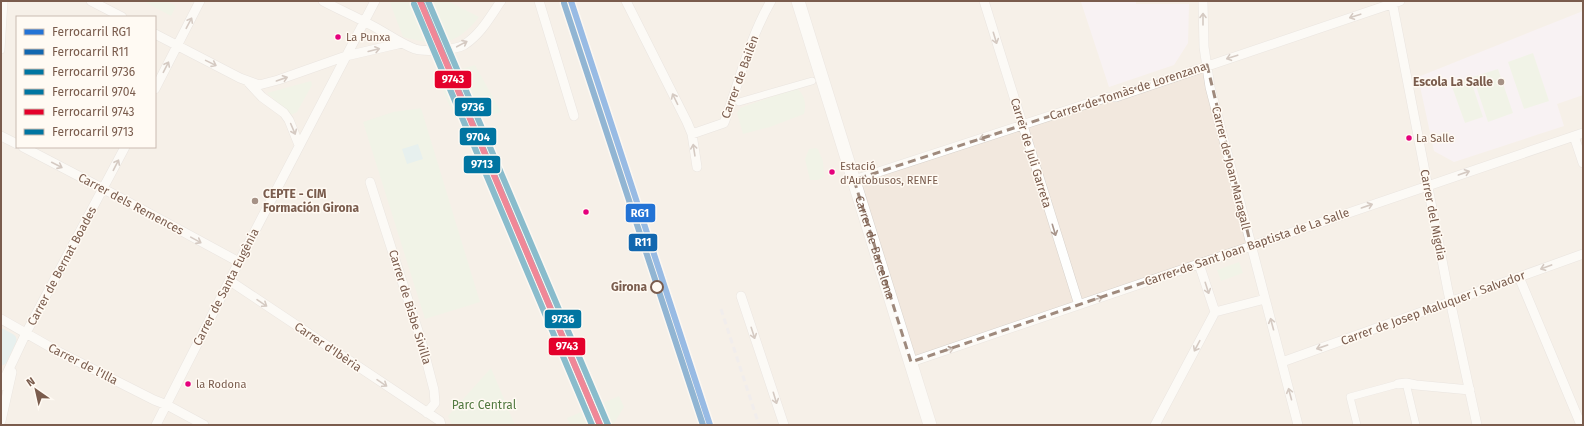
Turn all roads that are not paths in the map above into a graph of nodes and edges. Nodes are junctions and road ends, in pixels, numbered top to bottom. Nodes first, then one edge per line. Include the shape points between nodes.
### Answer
1 (4, 1) edge
2 (91, 1) edge
3 (200, 1) edge
4 (323, 1) edge
5 (375, 1) edge
6 (501, 1) edge
7 (539, 1) edge
8 (626, 1) edge
9 (771, 1) edge
10 (798, 1) edge
11 (984, 1) edge
12 (1203, 1) edge
13 (1395, 2) edge
14 (120, 16) edge
15 (364, 22) junction
16 (156, 34) edge
17 (402, 43) junction
18 (177, 45) junction
19 (1, 50) edge
20 (346, 56) junction
21 (1207, 65) junction
22 (245, 80) junction
23 (812, 81) dead end
24 (156, 87) edge
25 (739, 102) dead end
26 (574, 116) dead end
27 (1022, 126) junction
28 (692, 134) junction
29 (1578, 134) edge
30 (1, 136) edge
31 (14, 143) edge
32 (299, 145) junction
33 (25, 148) edge
34 (124, 148) edge
35 (1583, 163) edge
36 (697, 167) dead end
37 (854, 180) junction
38 (370, 182) dead end
39 (1428, 186) junction
40 (103, 189) junction
41 (1251, 246) junction
42 (1583, 254) edge
43 (239, 262) junction
44 (1199, 264) junction
45 (1519, 277) junction
46 (230, 281) junction
47 (741, 296) dead end
48 (1265, 299) junction
49 (1451, 302) junction
50 (1078, 305) junction
51 (1215, 312) junction
52 (1, 319) edge
53 (26, 333) junction
54 (15, 357) junction
55 (911, 362) junction
56 (1282, 362) junction
57 (1402, 383) junction
58 (1, 386) edge
59 (1470, 390) junction
60 (167, 405) junction
61 (428, 413) junction
62 (1, 421) edge
63 (156, 425) edge
64 (204, 425) edge
65 (441, 425) edge
66 (784, 425) edge
67 (930, 425) edge
68 (1155, 425) edge
69 (1298, 425) edge
70 (1357, 425) edge
71 (1416, 425) edge
72 (1477, 425) edge
73 (1581, 425) edge

1 - 19 street
2 - 14 street
18 -> 3 street
4 - 15 street
5 - 15 street, Carrer de Santa Eugènia
17 -> 6 street via 424,50 463,46 482,30
7 - 26 street
28 -> 8 street
9 - 28 street, Carrer de Bailèn via 737,82 724,124
10 - 37 main road, Carrer de Barcelona
11 -> 27 street, Carrer de Juli Garreta
21 -> 12 street, Carrer de Joan Maragall
13 -> 21 street, Carrer de Tomàs de Lorenzana
13 - 39 street, Carrer del Migdia
15 - 17 street
15 - 20 street, Carrer de Santa Eugènia
16 - 18 street
20 -> 17 street
18 -> 22 street
24 -> 18 street
22 -> 20 street via 259,85 265,84
20 - 32 street, Carrer de Santa Eugènia
21 - 27 street, Carrer de Tomàs de Lorenzana
21 - 41 street, Carrer de Joan Maragall via 1210,87
22 -> 32 street via 284,113
23 - 25 street
27 -> 37 street, Carrer de Tomàs de Lorenzana
27 -> 50 street, Carrer de Juli Garreta
36 -> 28 street
29 - 35 street
39 -> 29 street, Carrer de Sant Joan Baptista de La Salle
30 - 31 street
32 - 43 street, Carrer de Santa Eugènia
33 -> 40 street, Carrer dels Remences
40 -> 34 street, Carrer de Bernat Boades
37 - 55 main road, Carrer de Barcelona
38 - 61 street, Carrer de Bisbe Sivilla via 422,340 434,390 435,403
41 -> 39 street, Carrer de Sant Joan Baptista de La Salle
39 - 49 street, Carrer del Migdia
40 -> 43 street, Carrer dels Remences
40 - 53 street, Carrer de Bernat Boades
41 - 44 street, Carrer de Sant Joan Baptista de La Salle
41 - 48 street, Carrer de Joan Maragall
42 -> 45 street, Carrer de Josep Maluquer i Salvador
43 - 46 street, Carrer de Santa Eugènia
50 -> 44 street, Carrer de Sant Joan Baptista de La Salle
44 -> 51 street
45 - 49 street, Carrer de Josep Maluquer i Salvador
45 - 73 street
46 - 60 street, Carrer de Santa Eugènia
46 -> 61 street, Carrer d'Ibèria
47 -> 66 street
48 - 51 street
56 -> 48 street, Carrer de Joan Maragall
49 -> 56 street, Carrer de Josep Maluquer i Salvador
49 - 59 street, Carrer del Migdia
55 -> 50 street, Carrer de Sant Joan Baptista de La Salle
51 -> 68 street
52 - 53 street, Carrer de l'Illa
53 - 54 street, Carrer de Bernat Boades
53 - 60 street, Carrer de l'Illa
54 - 58 street, Carrer de Bernat Boades
54 - 62 street
55 - 67 main road, Carrer de Barcelona
69 -> 56 street, Carrer de Joan Maragall
57 - 59 street
57 - 70 street via 1350,397
57 - 71 street
59 - 72 street, Carrer del Migdia
60 - 63 street, Carrer de Santa Eugènia
60 - 64 street, Carrer de l'Illa
61 - 65 street via 440,421

